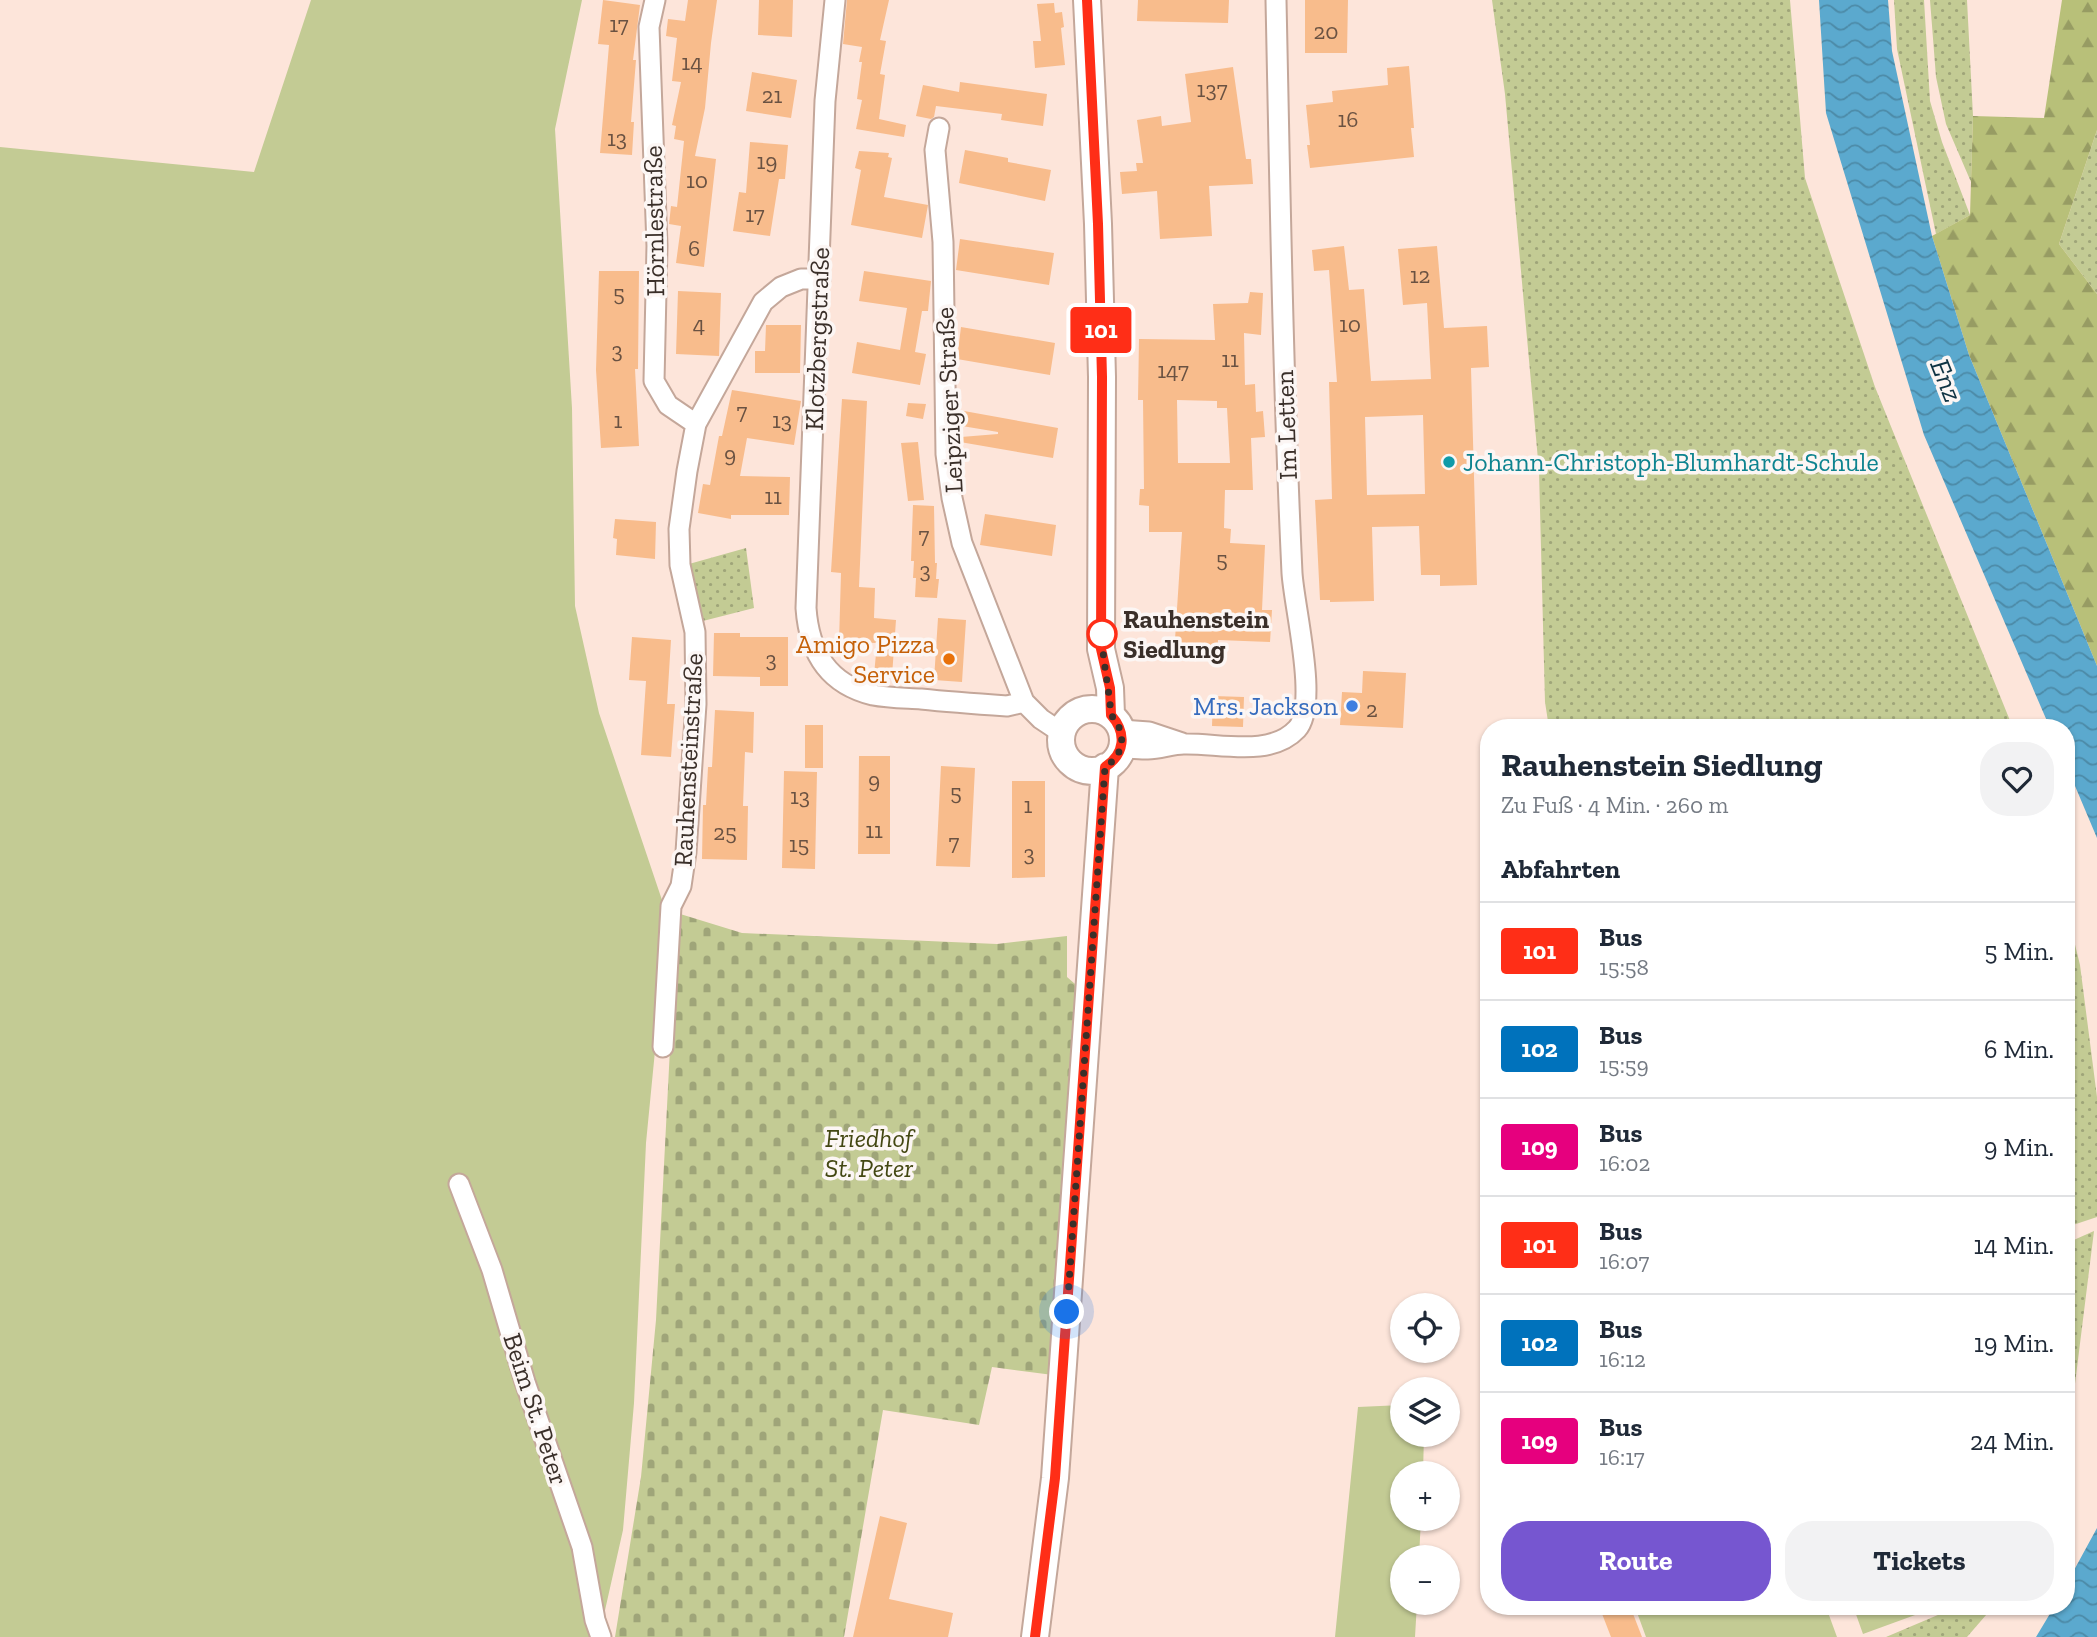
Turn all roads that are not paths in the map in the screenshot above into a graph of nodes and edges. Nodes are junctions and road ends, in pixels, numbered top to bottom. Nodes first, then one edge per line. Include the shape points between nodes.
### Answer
1 (656, 0) edge
2 (835, 0) edge
3 (1087, 0) edge
4 (1276, 0) edge
5 (939, 128) dead end
6 (820, 279) junction
7 (696, 424) junction
8 (1024, 702) junction
9 (1062, 733) junction
10 (1104, 740) junction
11 (663, 1047) dead end
12 (459, 1184) dead end
13 (601, 1637) edge
14 (1035, 1637) edge

1 - 7 street, Hörnlestraße via 649,27 657,246 654,381 668,405
2 - 6 street, Klotzbergstraße via 825,101
3 - 10 street via 1102,377 1101,649 1089,686
4 - 10 street, Im Letten via 1286,448 1293,591 1306,711 1298,728 1282,740 1257,746 1183,744 1149,749
5 - 8 street, Leipziger Straße via 935,150 943,242 946,454 952,498 962,543
6 - 7 street, Rauhensteinstraße via 801,279 780,287 763,302
6 - 8 street, Klotzbergstraße via 806,608 817,654 847,686 874,695 1007,706
7 - 11 street, Rauhensteinstraße via 679,529 680,565 695,632 696,704 686,852 681,886 671,906
8 - 9 street
9 - 10 street via 1070,718
9 - 10 street via 1063,750 1073,764
10 - 14 street via 1055,1478
12 - 13 street, Beim St. Peter via 492,1270 582,1547

